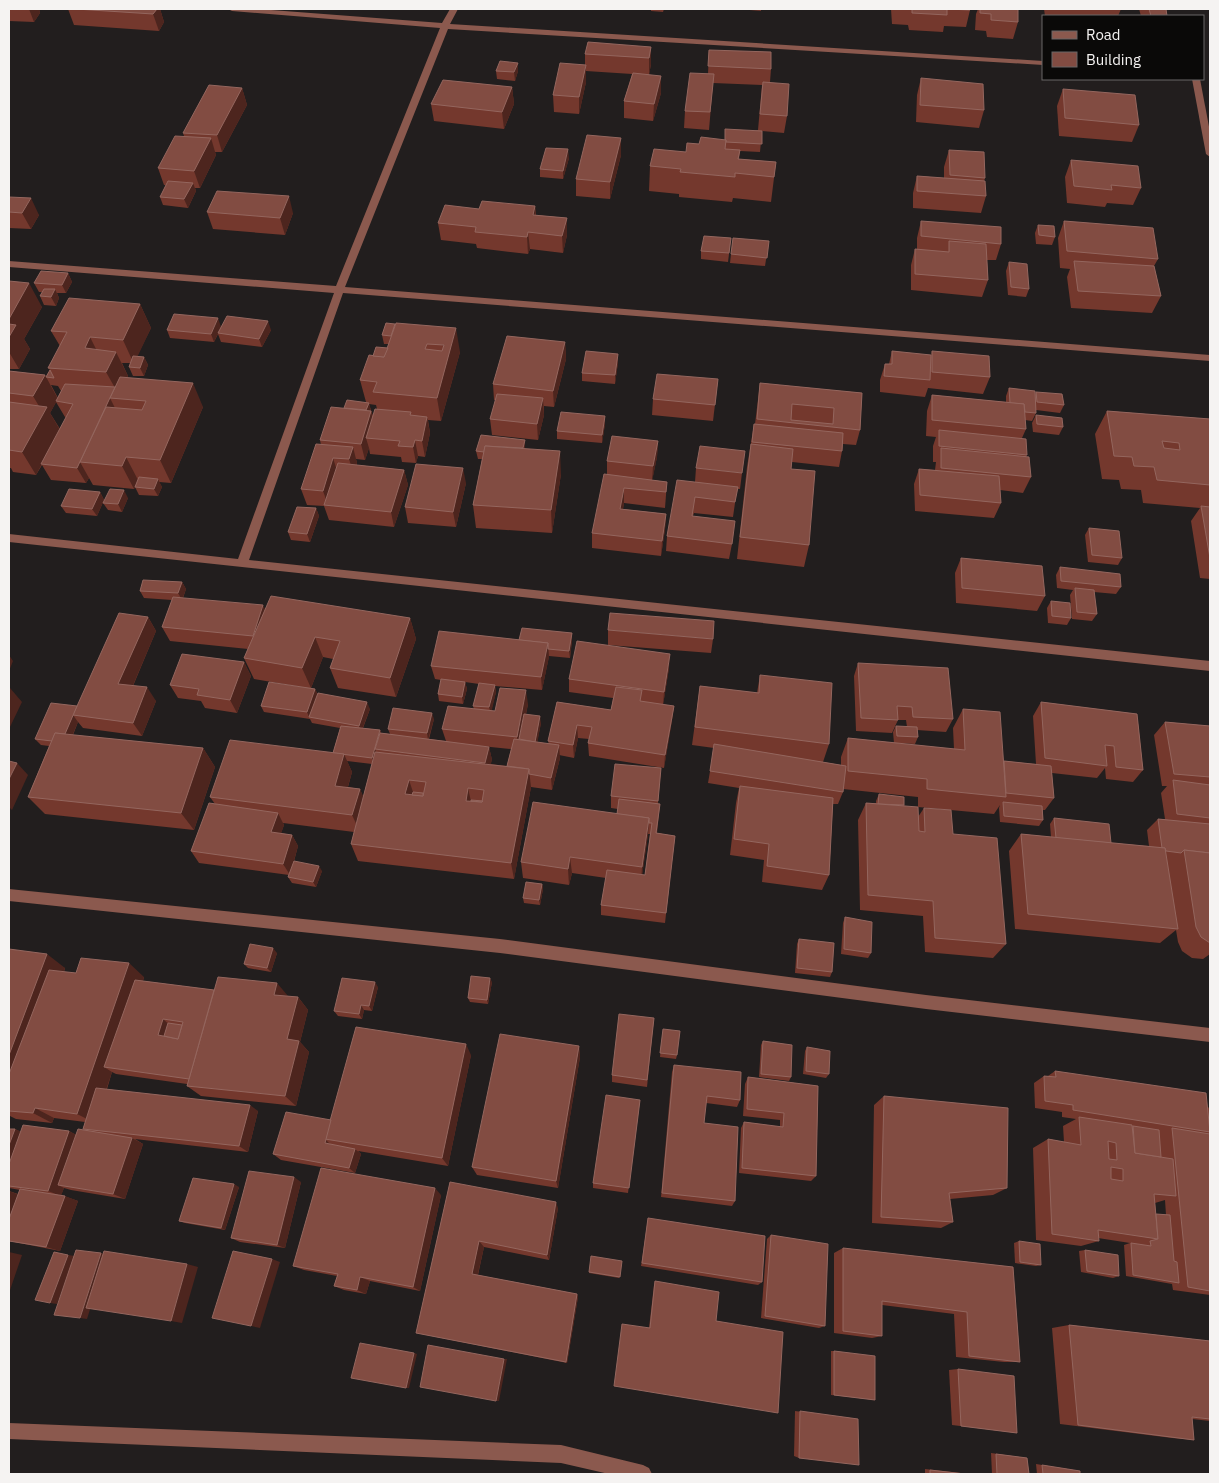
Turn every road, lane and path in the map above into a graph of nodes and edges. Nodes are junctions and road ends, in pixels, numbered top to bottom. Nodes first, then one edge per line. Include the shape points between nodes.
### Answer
1 (232, 9) edge
2 (454, 9) edge
3 (446, 26) junction
4 (1042, 63) edge
5 (1196, 80) edge
6 (1210, 154) edge
7 (9, 264) edge
8 (339, 291) junction
9 (1210, 358) edge
10 (9, 538) edge
11 (242, 564) junction
12 (1210, 666) edge
13 (9, 895) edge
14 (1210, 1035) edge
15 (9, 1431) edge
16 (643, 1474) edge

1 - 3 street
2 - 3 street
3 - 4 street
3 - 8 street
5 - 6 street
7 - 8 street
8 - 9 street
8 - 11 street
10 - 11 street
11 - 12 street
13 - 14 street via 500,946 926,1002
15 - 16 street via 561,1454

